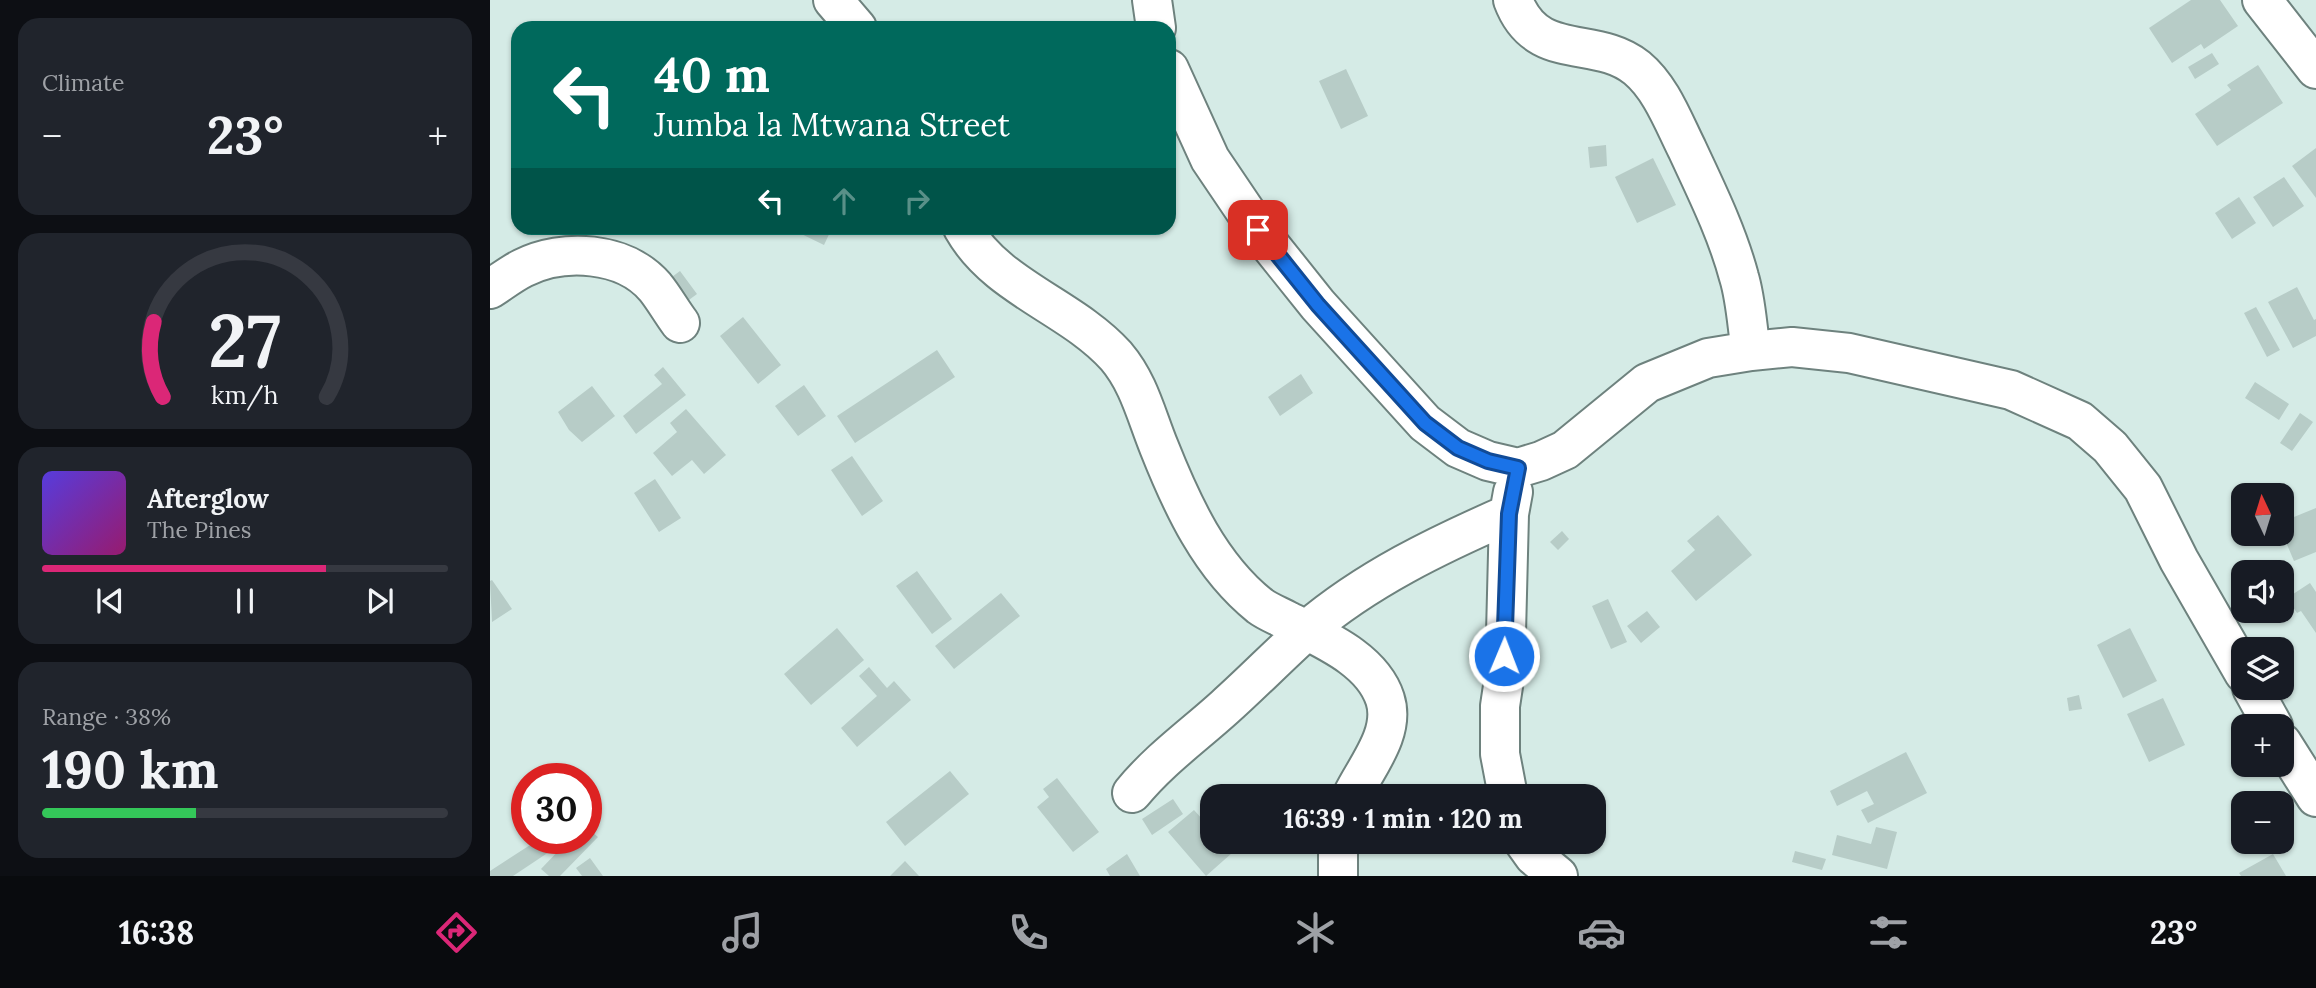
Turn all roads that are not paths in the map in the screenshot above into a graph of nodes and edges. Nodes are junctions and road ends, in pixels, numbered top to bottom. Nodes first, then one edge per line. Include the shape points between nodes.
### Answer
1 (833, 0) edge
2 (1152, 0) edge
3 (1513, 0) edge
4 (2262, 0) edge
5 (851, 21) edge
6 (1155, 21) edge
7 (2311, 52) edge
8 (1176, 84) edge
9 (967, 235) edge
10 (490, 289) edge
11 (680, 323) dead end
12 (1751, 351) junction
13 (1518, 468) junction
14 (1509, 514) junction
15 (1307, 631) junction
16 (2231, 650) edge
17 (2294, 760) edge
18 (1358, 784) edge
19 (1506, 784) edge
20 (2312, 785) edge
21 (1132, 793) dead end
22 (1338, 854) edge
23 (1338, 876) edge

1 - 5 street
2 - 6 street
3 - 12 street via 1518,15 1542,38 1612,56 1634,66 1651,82 1728,243 1740,280
4 - 7 street
8 - 13 street via 1210,159 1258,230 1318,305 1425,423 1458,448
9 - 15 street via 991,264 1097,338 1115,356 1142,397 1177,490 1219,565 1261,607
10 - 11 street via 524,268 555,258 588,255 626,264 653,285
12 - 13 street via 1708,358 1647,383 1565,450
12 - 16 street via 1792,347 1861,355 2011,390 2080,421 2110,447 2143,488
13 - 14 street
14 - 15 street via 1396,569
14 - 19 street via 1500,706 1500,754
15 - 18 street via 1359,663 1385,697 1389,715 1385,732
15 - 21 street via 1159,762
17 - 20 street
22 - 23 street

